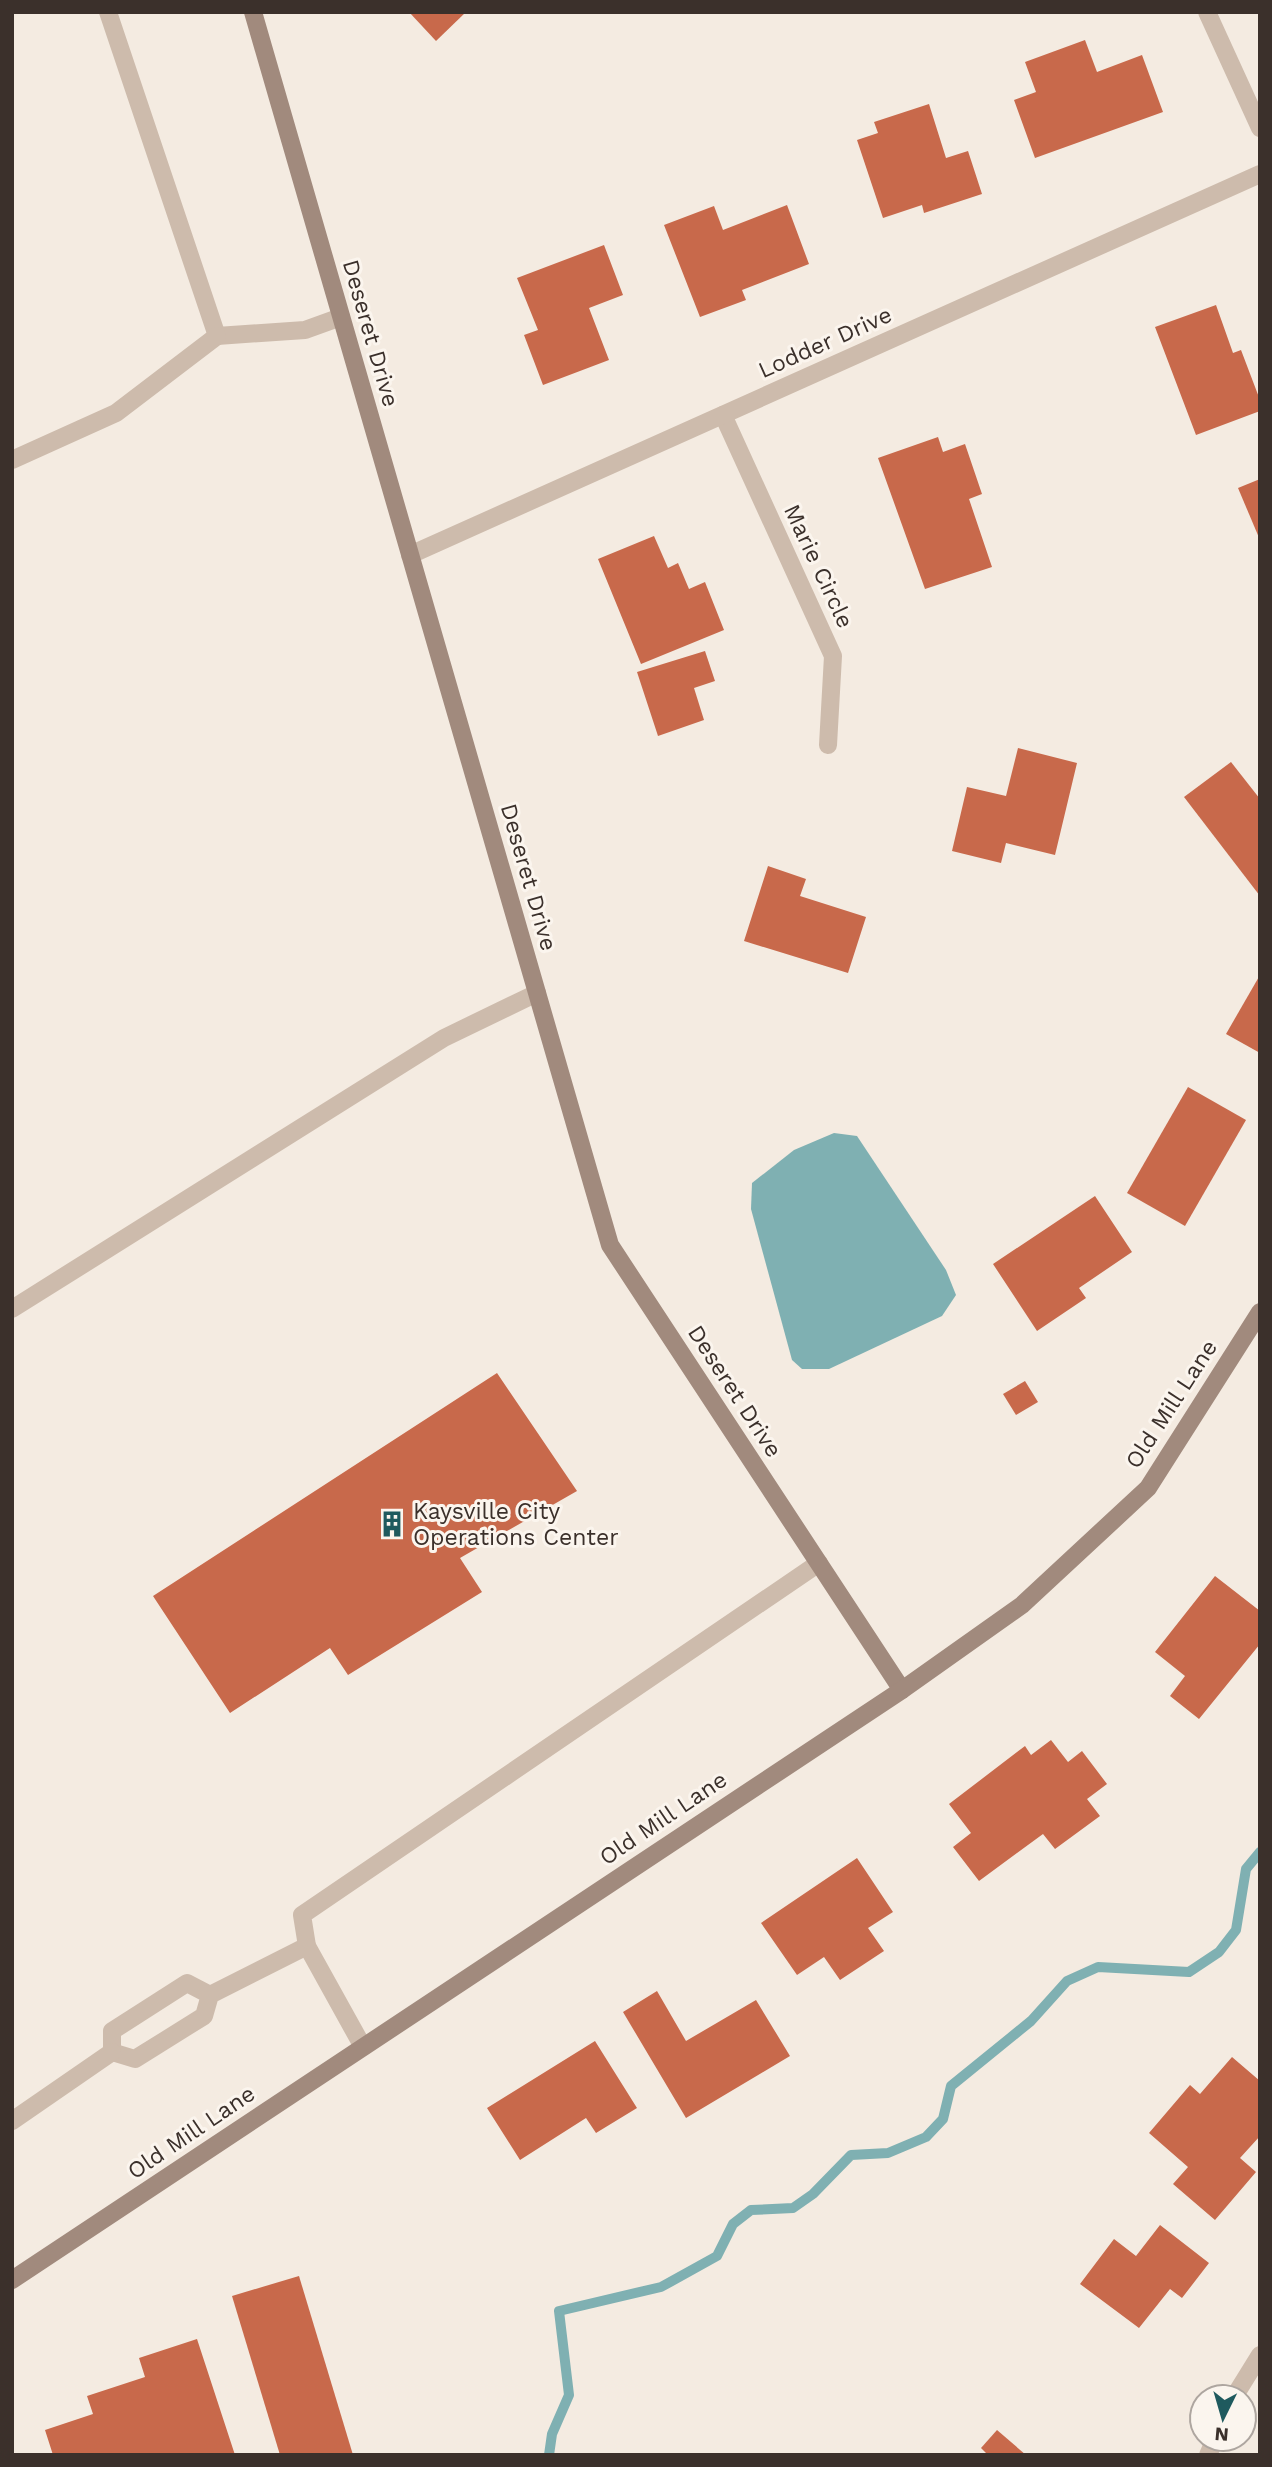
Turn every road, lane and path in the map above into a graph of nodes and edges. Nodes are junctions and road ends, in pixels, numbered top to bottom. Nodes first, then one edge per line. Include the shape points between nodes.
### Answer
1 (108, 12) edge
2 (253, 12) edge
3 (1207, 12) edge
4 (1260, 128) edge
5 (1260, 174) edge
6 (341, 317) junction
7 (217, 336) junction
8 (723, 415) junction
9 (12, 460) edge
10 (410, 555) junction
11 (828, 745) dead end
12 (537, 993) junction
13 (12, 1309) edge
14 (1260, 1312) edge
15 (819, 1563) junction
16 (902, 1689) junction
17 (307, 1946) junction
18 (210, 1995) junction
19 (363, 2047) junction
20 (112, 2052) junction
21 (12, 2121) edge
22 (12, 2280) edge
23 (1260, 2355) edge
24 (1243, 2383) edge

1 - 7 street
2 - 6 street, Deseret Drive
3 - 4 street
5 - 8 street, Lodder Drive
6 - 7 street via 305,330
6 - 10 street, Deseret Drive
7 - 9 street via 116,413
8 - 10 street, Lodder Drive
8 - 11 street, Marie Circle via 833,656
10 - 12 street, Deseret Drive
12 - 13 street via 444,1038
12 - 15 street, Deseret Drive via 610,1245
14 - 16 street, Old Mill Lane via 1148,1488 1022,1605
15 - 16 street, Deseret Drive
15 - 17 street via 302,1915
16 - 19 street, Old Mill Lane
17 - 18 street
17 - 19 street
18 - 20 street via 204,2016 135,2059
18 - 20 street via 187,1983 112,2032
19 - 22 street, Old Mill Lane
20 - 21 street
23 - 24 street

